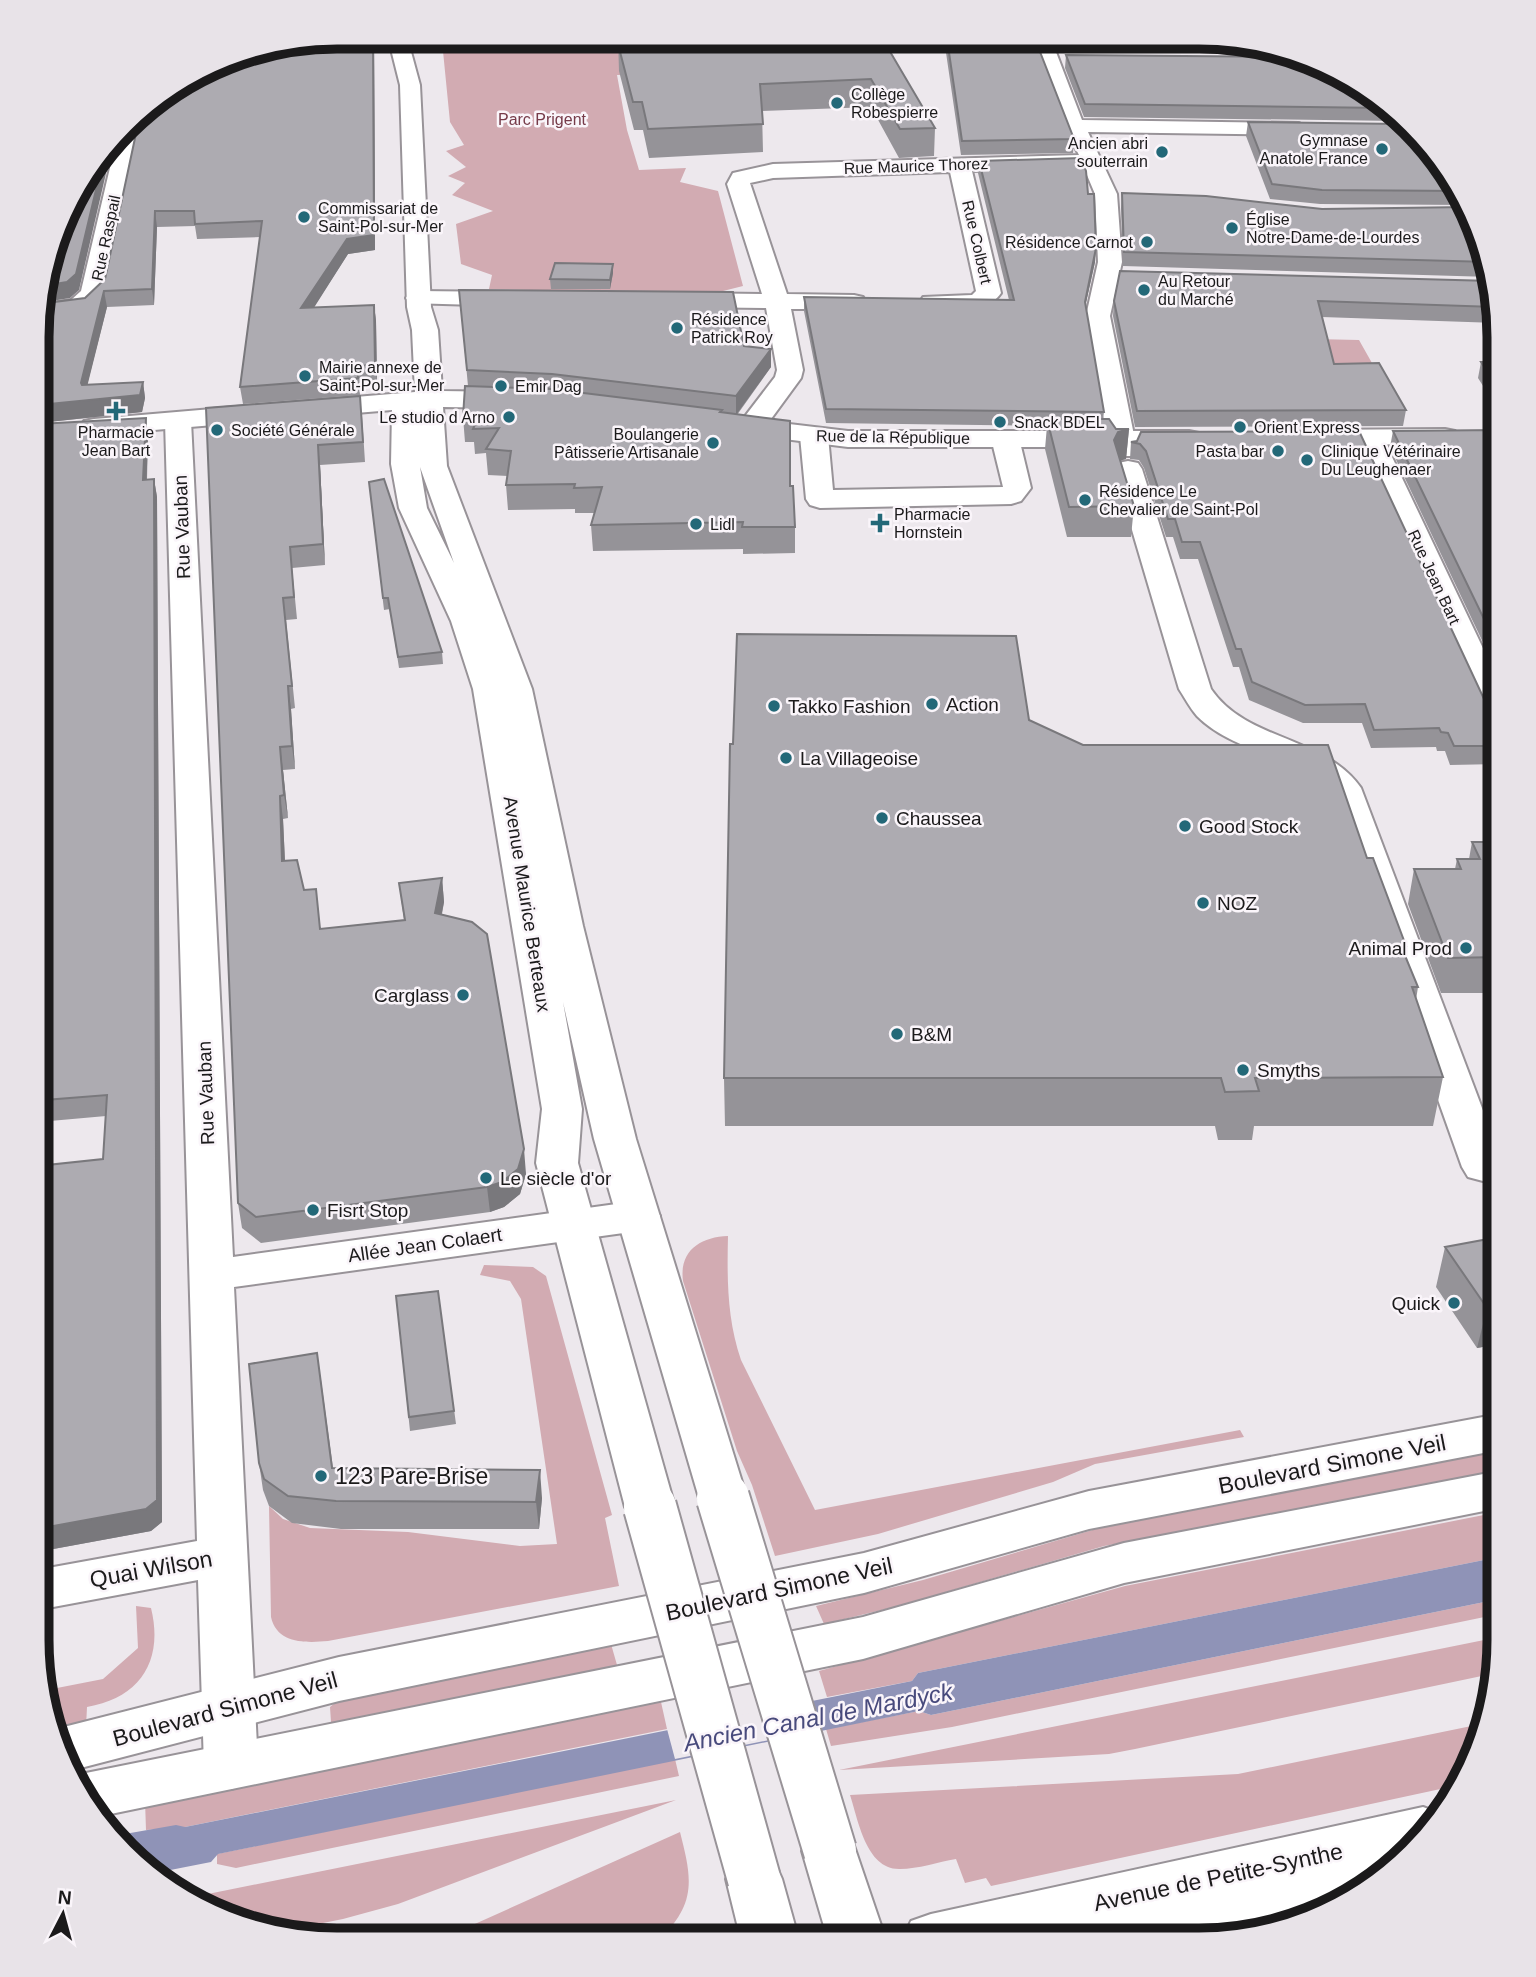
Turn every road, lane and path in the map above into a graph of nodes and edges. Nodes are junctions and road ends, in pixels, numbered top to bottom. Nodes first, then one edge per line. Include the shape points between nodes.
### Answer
1 (400, 49) edge
2 (420, 49) edge
3 (1045, 49) edge
4 (1049, 59) junction
5 (1071, 59) edge
6 (410, 85) junction
7 (1074, 126) junction
8 (1315, 129) edge
9 (127, 139) edge
10 (1091, 161) junction
11 (959, 163) junction
12 (1108, 276) junction
13 (1137, 277) edge
14 (536, 299) edge
15 (659, 300) edge
16 (777, 301) junction
17 (419, 302) junction
18 (881, 302) edge
19 (909, 302) edge
20 (50, 310) edge
21 (417, 400) junction
22 (546, 402) edge
23 (178, 421) junction
24 (719, 424) edge
25 (750, 428) junction
26 (67, 429) edge
27 (814, 436) junction
28 (1472, 436) edge
29 (1005, 438) junction
30 (1286, 438) edge
31 (1369, 438) junction
32 (1210, 439) edge
33 (1123, 453) junction
34 (1487, 690) edge
35 (1483, 1167) dead end
36 (638, 1216) junction
37 (572, 1225) junction
38 (213, 1275) junction
39 (1487, 1434) edge
40 (1487, 1491) edge
41 (223, 1556) junction
42 (49, 1588) edge
43 (229, 1706) junction
44 (70, 1748) edge
45 (231, 1766) junction
46 (93, 1794) edge
47 (1413, 1833) edge
48 (1330, 1896) edge
49 (767, 1928) edge
50 (854, 1928) edge
51 (985, 1928) edge
52 (1193, 1928) edge

1 - 6 street, Avenue Maurice Berteaux
2 - 6 street, Avenue Maurice Berteaux
3 - 4 street
4 - 5 street
4 - 7 street
6 - 17 street, Avenue Maurice Berteaux
7 - 8 street
7 - 10 street
9 - 20 street, Rue Raspail via 94,292 78,306
10 - 11 street, Rue Maurice Thorez
10 - 12 street via 1115,198
11 - 16 street, Rue Maurice Thorez via 774,171 741,178 738,184
11 - 19 street, Rue Colbert via 988,295 972,303
12 - 13 street
12 - 33 street via 1098,316
14 - 17 street
15 - 16 street
16 - 18 street
16 - 25 street via 790,375
17 - 21 street, Avenue Maurice Berteaux via 407,342
21 - 22 street
21 - 23 street
21 - 36 street, Avenue Maurice Berteaux via 435,475 519,698 564,926
21 - 37 street, Avenue Maurice Berteaux via 405,464 413,508 473,634 496,721 562,1108 556,1163
23 - 26 street
23 - 38 street, Rue Vauban
24 - 25 street, Rue de la République
25 - 27 street, Rue de la République
27 - 29 street, Rue de la République
27 - 29 street via 820,499 1012,495 1017,488
28 - 31 street
29 - 33 street, Rue de la République
30 - 31 street
31 - 34 street, Rue Jean Bart
32 - 33 street, Rue de la République
33 - 35 street via 1203,705 1219,718 1324,769 1344,788
36 - 37 street, Allée Jean Colaert
36 - 50 street, Avenue Maurice Berteaux, bridge
37 - 38 street, Allée Jean Colaert
37 - 49 street, Avenue Maurice Berteaux, bridge
38 - 41 street, Rue Vauban
39 - 43 street, Boulevard Simone Veil via 1089,1510 864,1573 339,1679
40 - 45 street via 1114,1566 863,1638
41 - 42 street, Quai Wilson
41 - 43 street, Rue Vauban
43 - 44 street, Boulevard Simone Veil
43 - 45 street, Rue Vauban
45 - 46 street
47 - 51 street, Avenue de Petite-Synthe
48 - 52 street, Avenue de Petite-Synthe

